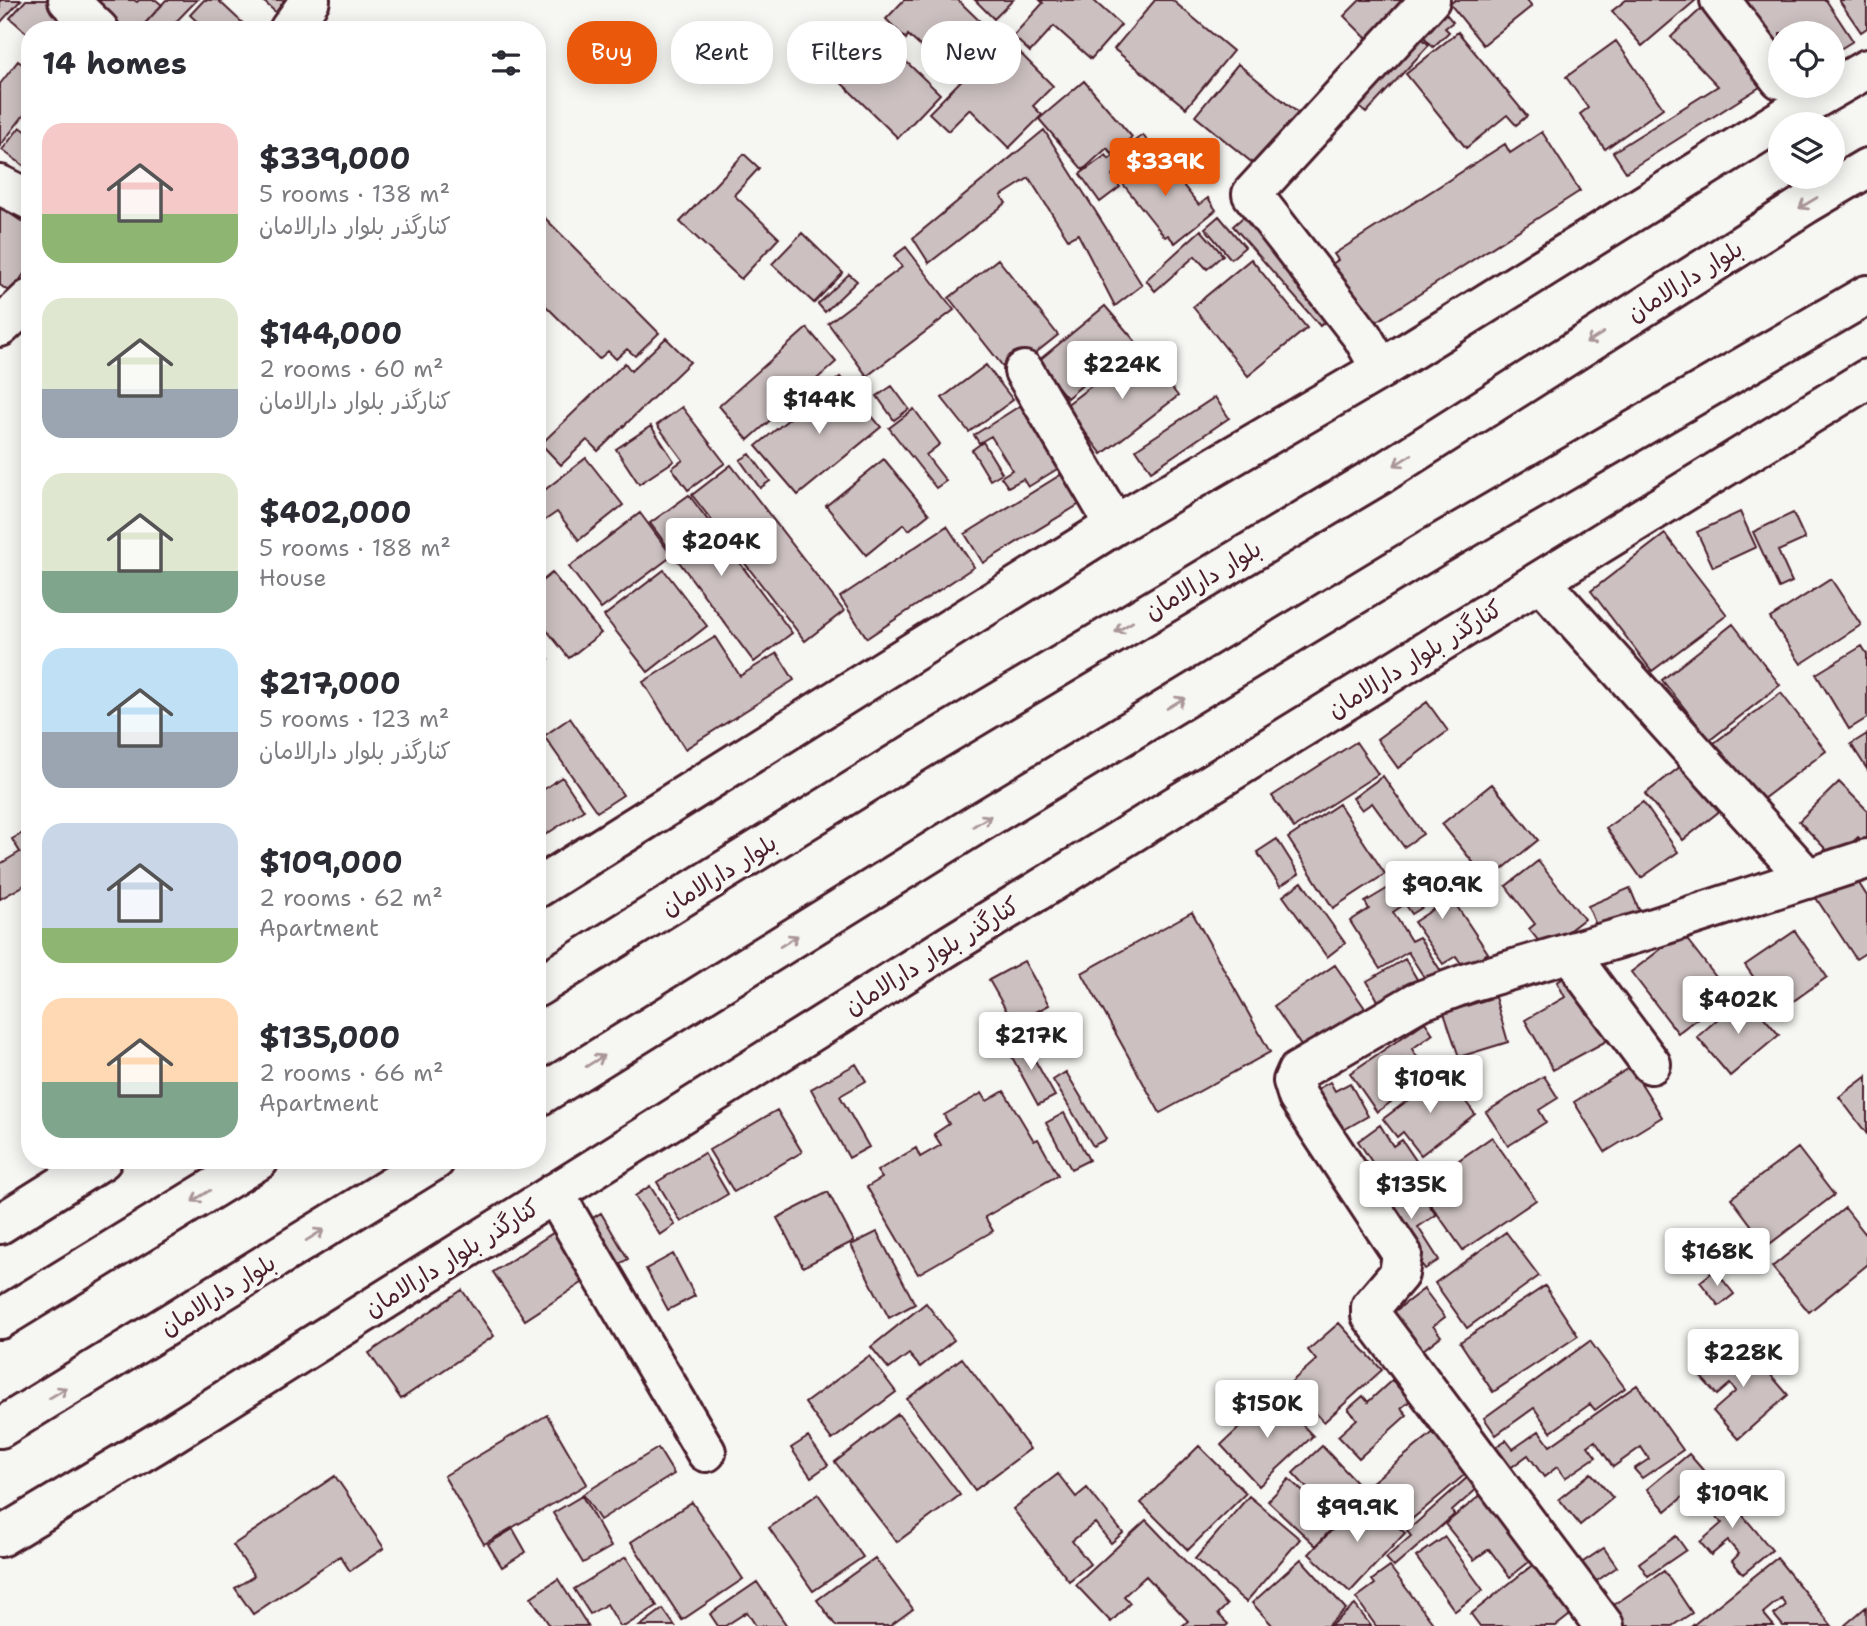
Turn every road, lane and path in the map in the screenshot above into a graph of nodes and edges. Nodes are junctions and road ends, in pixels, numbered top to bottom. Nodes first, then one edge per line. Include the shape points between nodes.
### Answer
1 (68, 0) edge
2 (310, 0) edge
3 (1430, 0) edge
4 (1720, 0) edge
5 (90, 21) edge
6 (295, 21) edge
7 (1768, 63) edge
8 (1867, 69) edge
9 (1845, 75) edge
10 (1777, 98) edge
11 (1867, 168) edge
12 (0, 185) edge
13 (21, 196) edge
14 (1867, 295) edge
15 (21, 307) edge
16 (0, 327) edge
17 (1381, 369) junction
18 (1024, 371) dead end
19 (1867, 379) edge
20 (1115, 525) junction
21 (1541, 582) junction
22 (1867, 859) edge
23 (1808, 879) junction
24 (546, 882) edge
25 (1574, 951) junction
26 (546, 982) edge
27 (1651, 1064) dead end
28 (546, 1091) edge
29 (88, 1169) edge
30 (244, 1169) edge
31 (420, 1169) edge
32 (554, 1193) junction
33 (0, 1224) edge
34 (0, 1319) edge
35 (0, 1428) edge
36 (706, 1452) dead end
37 (0, 1537) edge
38 (1604, 1626) edge

1 - 5 street
2 - 6 street
3 - 17 street via 1252,194 1362,336
4 - 7 street
8 - 9 street
10 - 17 street
11 -> 26 street, بلوار دارالامان via 1381,474 919,750
12 - 13 street
28 -> 14 street via 1432,548
15 - 16 street
17 - 20 street
18 - 20 street
19 - 21 street, کنارگذر بلوار دارالامان
20 - 24 street
21 - 23 street
21 - 32 street, کنارگذر بلوار دارالامان
22 - 23 street
23 - 25 street
25 - 27 street via 1584,974
25 - 38 street via 1417,1002 1317,1059 1297,1072 1293,1081 1298,1097 1402,1254 1399,1274 1371,1307 1371,1315
29 - 33 street
30 -> 34 street
35 -> 31 street, بلوار دارالامان
32 - 36 street
32 - 37 street, کنارگذر بلوار دارالامان

